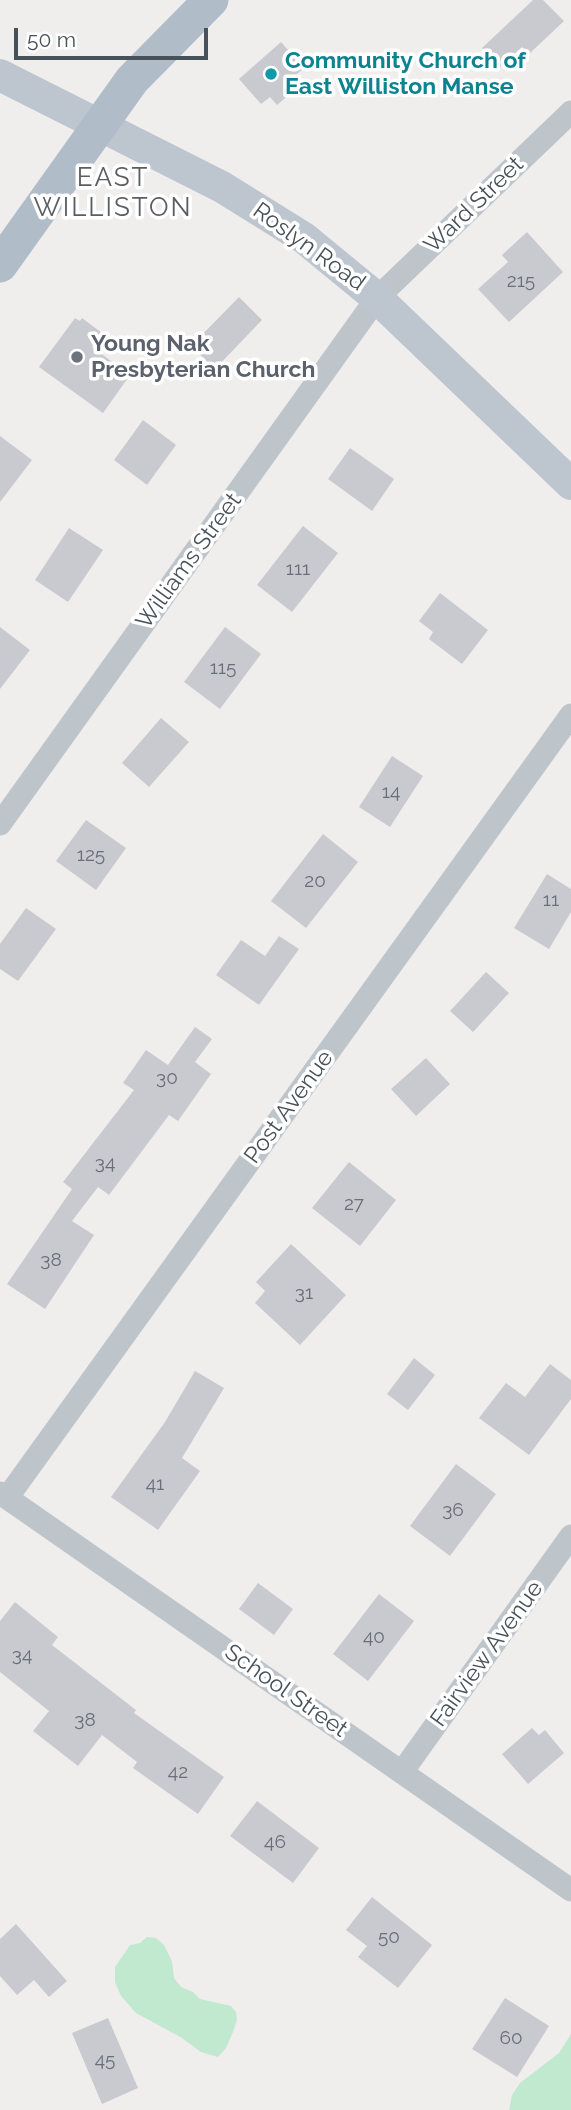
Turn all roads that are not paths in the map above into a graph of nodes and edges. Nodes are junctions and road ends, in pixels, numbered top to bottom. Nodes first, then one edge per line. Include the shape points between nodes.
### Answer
1 (211, 0) edge
2 (0, 75) edge
3 (571, 112) edge
4 (97, 126) junction
5 (0, 265) edge
6 (377, 298) junction
7 (571, 484) edge
8 (571, 715) edge
9 (0, 824) edge
10 (4, 1496) edge
11 (571, 1536) edge
12 (402, 1772) junction
13 (571, 1890) edge

1 - 4 main road via 149,60
2 - 4 main road, Roslyn Road
3 - 6 street, Ward Street
4 - 5 main road
4 - 6 main road, Roslyn Road via 242,198 319,249
6 - 7 main road, Roslyn Road
6 - 9 street, Williams Street
8 - 10 street, Post Avenue
10 - 12 street, School Street
11 - 12 street, Fairview Avenue
12 - 13 street, School Street

